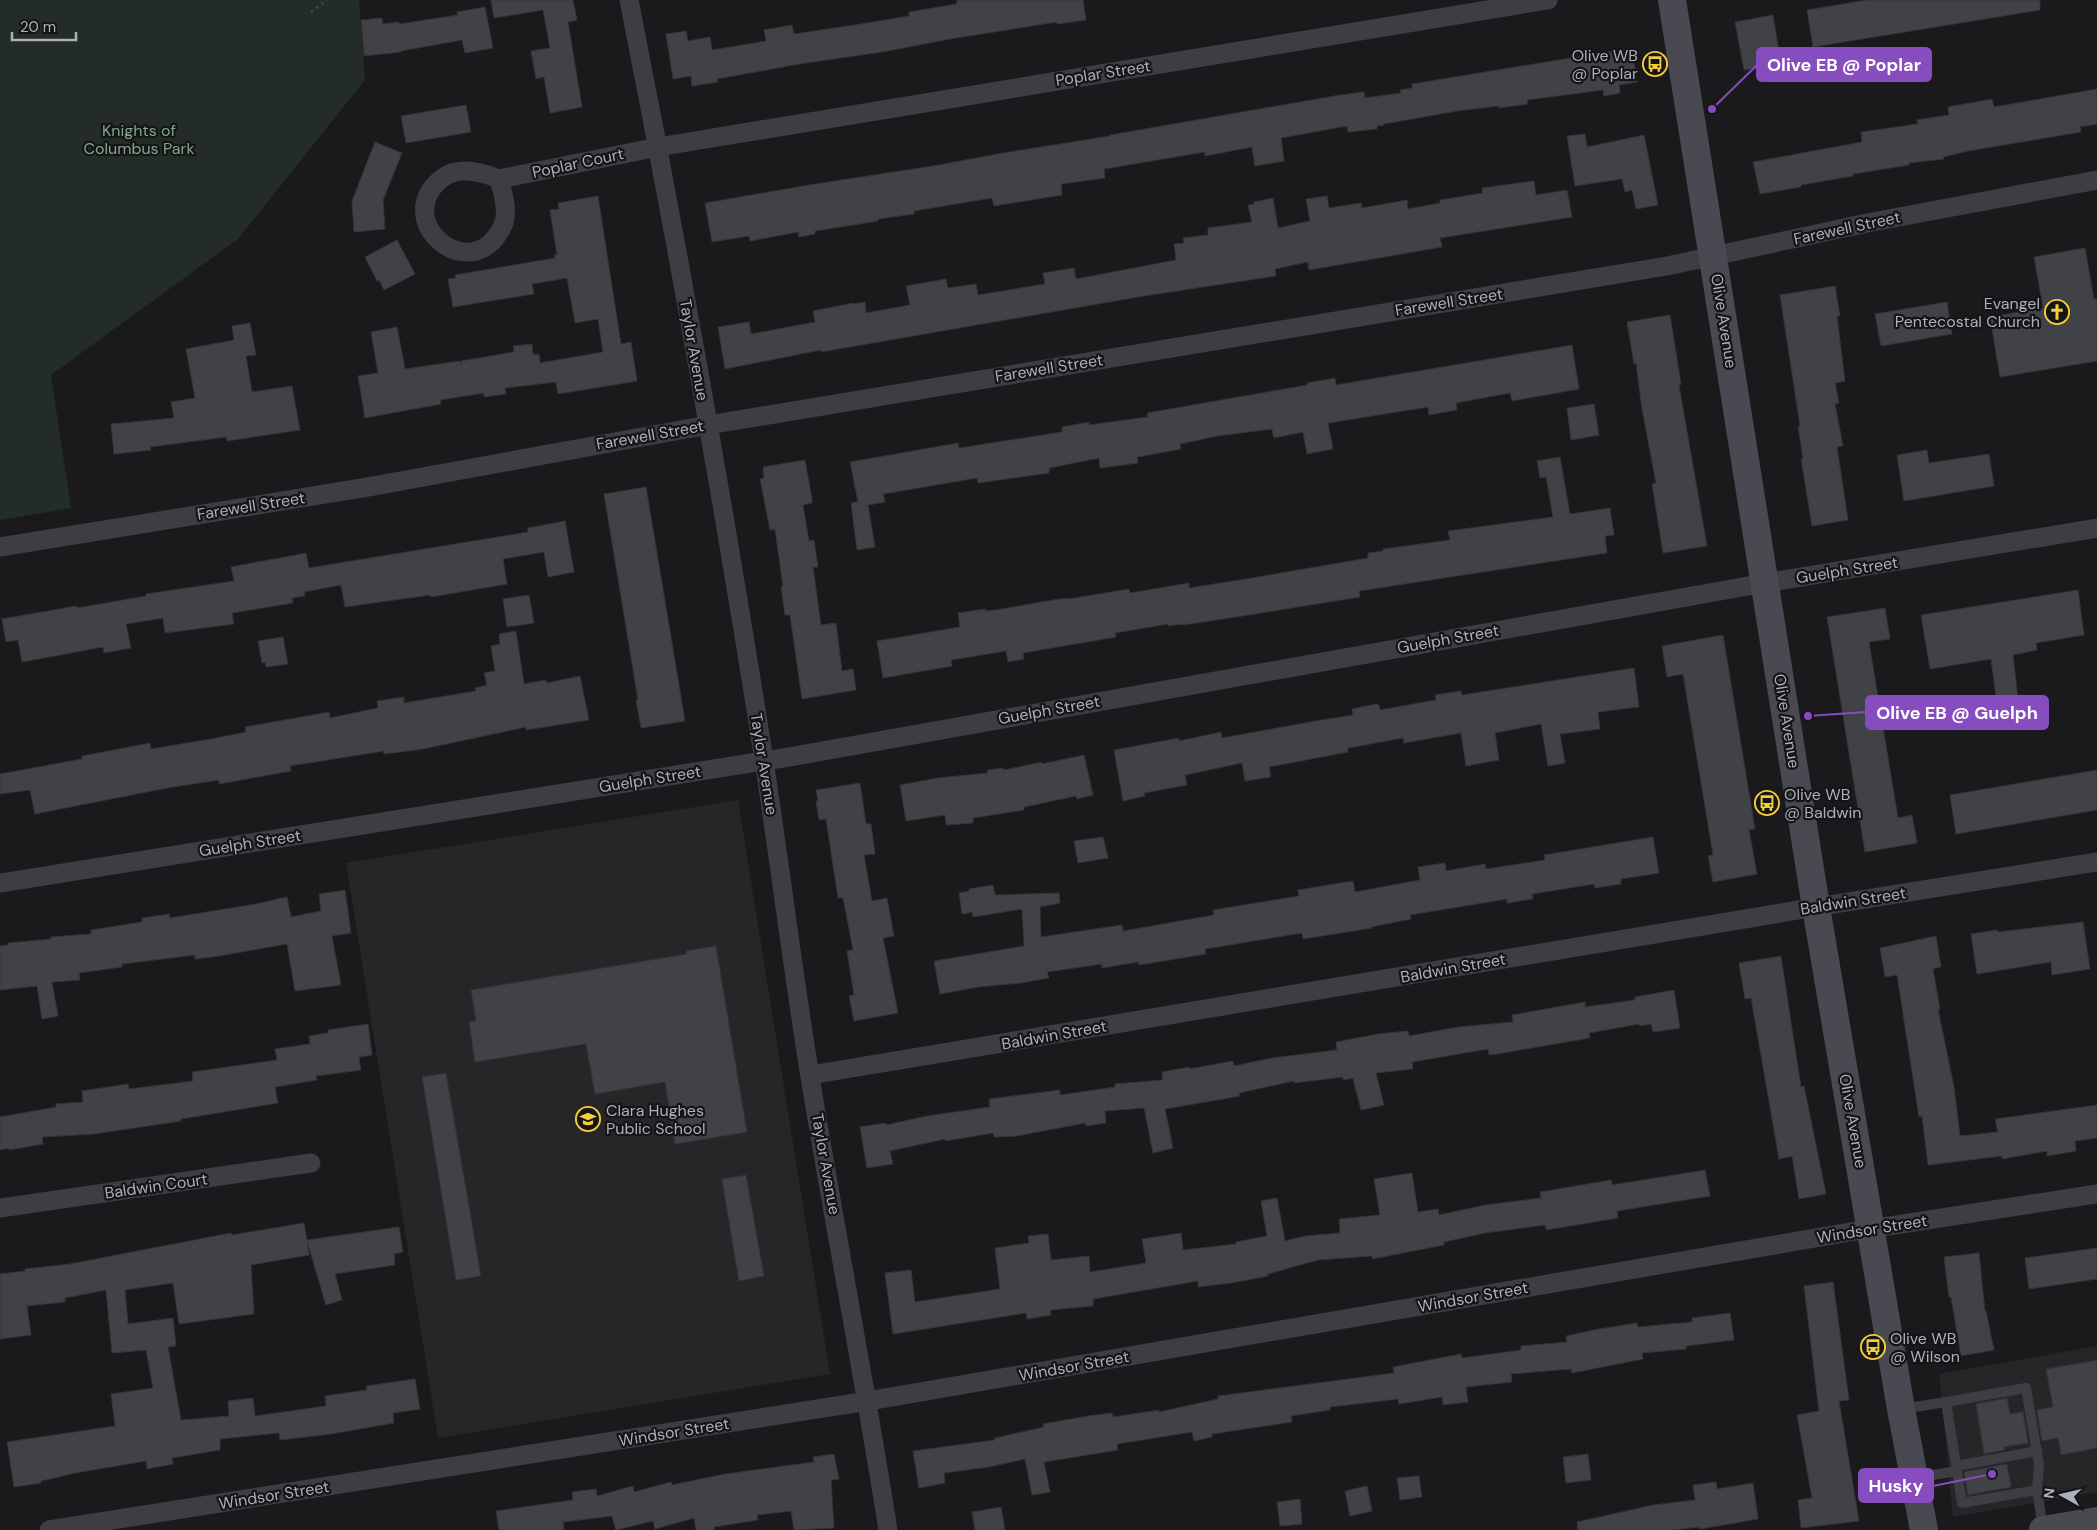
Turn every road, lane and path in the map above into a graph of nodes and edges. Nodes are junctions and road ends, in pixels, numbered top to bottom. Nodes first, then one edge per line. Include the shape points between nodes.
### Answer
1 (327, 0) edge
2 (629, 0) edge
3 (1548, 0) edge
4 (1672, 0) edge
5 (311, 12) dead end
6 (658, 147) junction
7 (499, 179) junction
8 (2097, 180) edge
9 (1714, 257) junction
10 (708, 425) junction
11 (2097, 528) edge
12 (0, 547) edge
13 (1765, 583) junction
14 (764, 761) junction
15 (2097, 862) edge
16 (0, 883) edge
17 (1816, 907) junction
18 (810, 1076) junction
19 (311, 1163) dead end
20 (2097, 1194) edge
21 (0, 1208) edge
22 (1872, 1229) junction
23 (868, 1402) junction
24 (1946, 1402) junction
25 (1901, 1409) junction
26 (2037, 1451) junction
27 (1957, 1469) junction
28 (1914, 1478) junction
29 (2037, 1490) junction
30 (2096, 1524) edge
31 (50, 1530) edge
32 (888, 1530) edge
33 (1924, 1530) edge
34 (2043, 1530) edge

1 - 5 path
2 - 6 street, Taylor Avenue
3 - 6 street, Poplar Street
4 - 9 main road, Olive Avenue
6 - 7 street, Poplar Court
6 - 10 street, Taylor Avenue
7 - 7 street, Poplar Court via 505,218 501,231 492,242 466,252 450,249 431,234 425,221 426,202 434,184 456,171 488,174
8 - 9 street, Farewell Street via 1867,223
9 - 10 street, Farewell Street
9 - 13 main road, Olive Avenue
10 - 12 street, Farewell Street via 368,487
10 - 14 street, Taylor Avenue
11 - 13 street, Guelph Street
13 - 14 street, Guelph Street
13 - 17 main road, Olive Avenue
14 - 16 street, Guelph Street
14 - 18 street, Taylor Avenue
15 - 17 street, Baldwin Street
17 - 18 street, Baldwin Street
17 - 22 main road, Olive Avenue
18 - 23 street, Taylor Avenue
19 - 21 street, Baldwin Court
20 - 22 street, Windsor Street
22 - 23 street, Windsor Street
22 - 25 main road, Olive Avenue
23 - 31 street, Windsor Street
23 - 32 street, Taylor Avenue
24 - 25 lane
24 - 26 lane via 2026,1388
24 - 27 lane
25 - 28 main road, Olive Avenue
26 - 27 lane
26 - 29 lane
27 - 28 lane
27 - 29 lane via 1962,1503 1987,1495
28 - 33 main road, Olive Avenue
29 - 34 lane
30 - 34 main road

